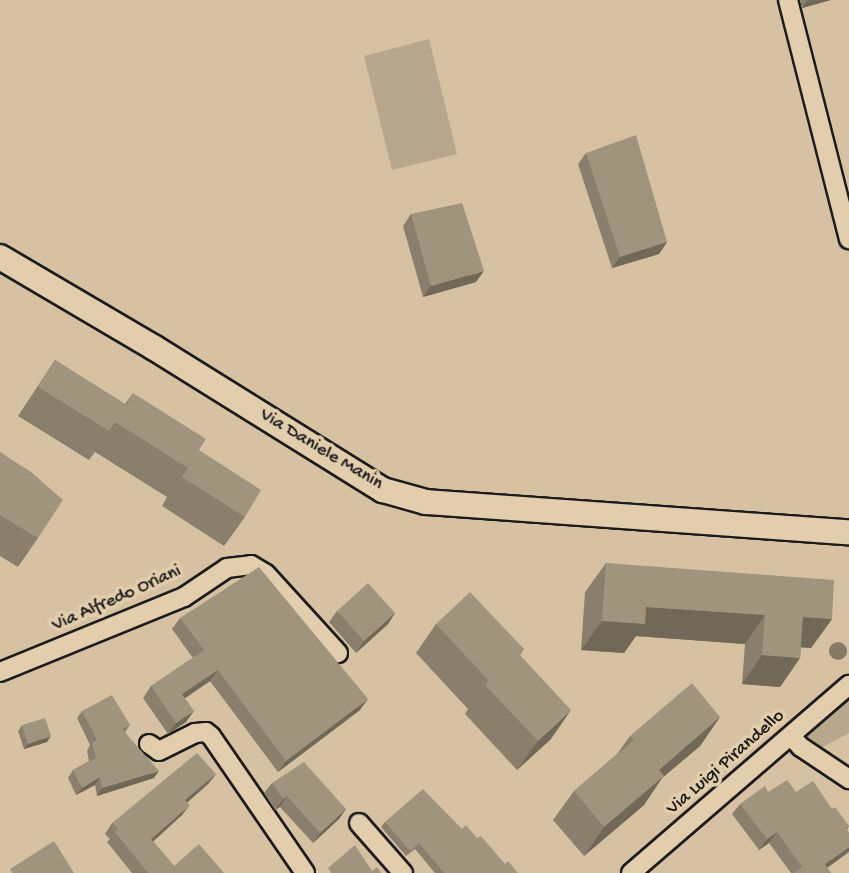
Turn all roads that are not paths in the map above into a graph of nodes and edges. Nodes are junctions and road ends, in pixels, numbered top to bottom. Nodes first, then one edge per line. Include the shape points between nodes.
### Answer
1 (788, 0) edge
2 (849, 239) edge
3 (0, 257) edge
4 (849, 532) edge
5 (338, 653) dead end
6 (0, 672) edge
7 (849, 685) edge
8 (791, 736) junction
9 (149, 744) dead end
10 (849, 779) edge
11 (359, 824) dead end
12 (305, 873) edge
13 (403, 873) edge
14 (631, 873) edge

1 - 2 street
3 - 4 main road, Via Daniele Manin via 383,490 426,502
5 - 6 street, Via Alfredo Oriani via 266,574 251,565 227,568 184,597
7 - 8 street, Via Luigi Pirandello
8 - 10 street
8 - 14 street, Via Luigi Pirandello
9 - 12 street via 159,751 195,733 211,736
11 - 13 street

